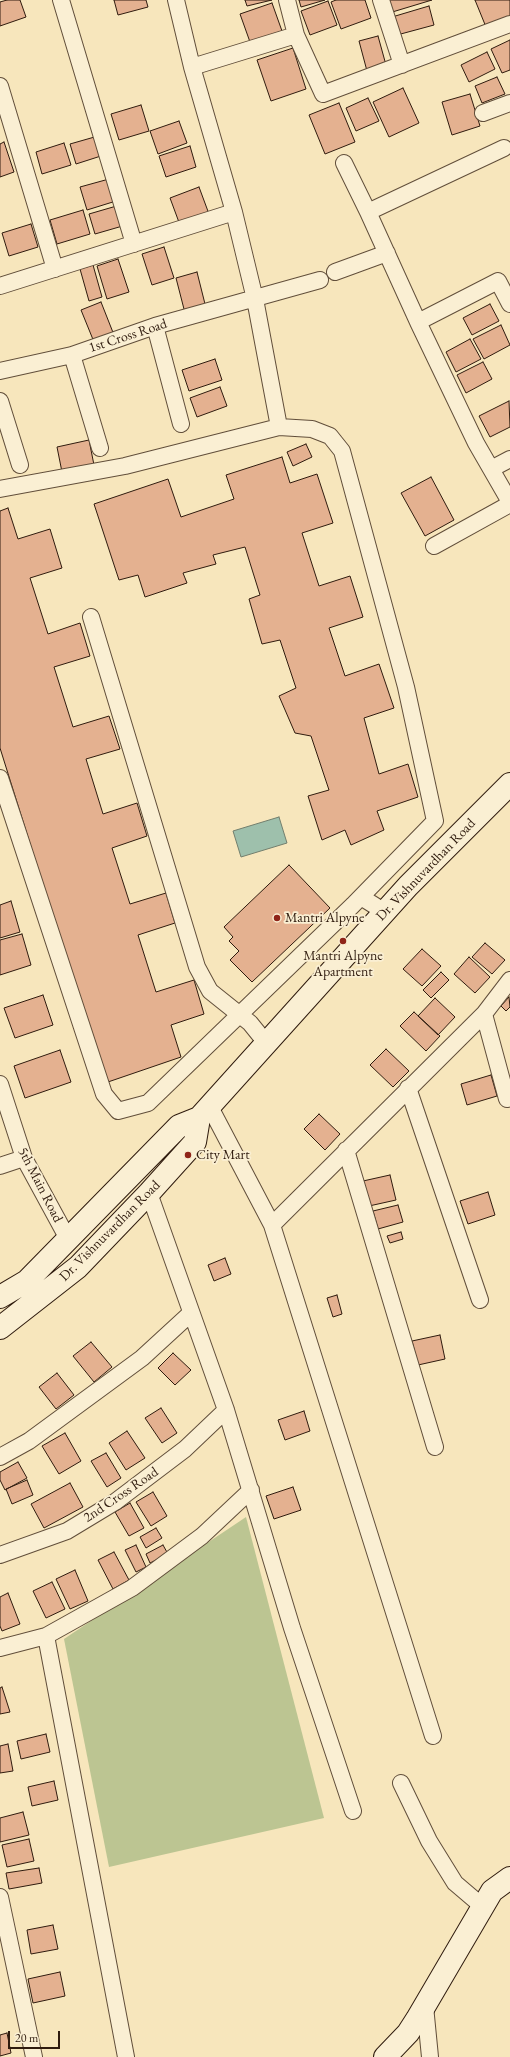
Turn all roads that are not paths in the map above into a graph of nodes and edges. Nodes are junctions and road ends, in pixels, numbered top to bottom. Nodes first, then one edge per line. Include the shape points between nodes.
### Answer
1 (61, 0) edge
2 (176, 0) edge
3 (287, 0) edge
4 (380, 0) edge
5 (510, 24) edge
6 (296, 35) junction
7 (402, 65) junction
8 (192, 67) junction
9 (0, 86) edge
10 (510, 103) edge
11 (483, 113) dead end
12 (504, 148) dead end
13 (344, 163) dead end
14 (234, 212) junction
15 (368, 212) junction
16 (134, 244) junction
17 (387, 253) junction
18 (55, 268) junction
19 (335, 272) dead end
20 (504, 278) edge
21 (320, 280) dead end
22 (0, 286) edge
23 (255, 300) junction
24 (510, 304) edge
25 (418, 322) junction
26 (154, 326) junction
27 (72, 355) junction
28 (0, 371) edge
29 (0, 401) edge
30 (182, 424) dead end
31 (279, 427) junction
32 (100, 448) dead end
33 (510, 459) edge
34 (20, 465) dead end
35 (491, 469) junction
36 (0, 489) edge
37 (510, 503) edge
38 (434, 546) dead end
39 (91, 617) dead end
40 (0, 778) edge
41 (510, 784) edge
42 (361, 897) junction
43 (385, 912) junction
44 (510, 980) edge
45 (240, 1014) junction
46 (484, 1014) junction
47 (267, 1044) junction
48 (0, 1084) edge
49 (408, 1088) junction
50 (507, 1099) dead end
51 (204, 1113) junction
52 (346, 1150) junction
53 (24, 1158) junction
54 (0, 1166) edge
55 (149, 1193) junction
56 (272, 1225) junction
57 (68, 1239) junction
58 (0, 1297) edge
59 (480, 1300) dead end
60 (191, 1313) junction
61 (0, 1328) edge
62 (226, 1410) junction
63 (435, 1447) dead end
64 (0, 1457) edge
65 (251, 1490) junction
66 (0, 1555) edge
67 (46, 1636) junction
68 (0, 1648) edge
69 (433, 1736) dead end
70 (402, 1783) dead end
71 (353, 1811) dead end
72 (510, 1878) edge
73 (0, 1897) edge
74 (482, 1906) junction
75 (425, 2006) junction
76 (34, 2057) edge
77 (126, 2057) edge
78 (385, 2057) edge
79 (430, 2057) edge

1 - 16 street
2 - 8 street
3 - 6 street
4 - 7 street
5 - 7 street
6 - 7 street via 323,94
6 - 8 street
8 - 14 street
9 - 18 street
10 - 11 street
12 - 15 street
13 - 15 street
14 - 16 street
14 - 23 street
15 - 17 street
16 - 18 street
17 - 19 street
17 - 25 street
18 - 22 street
20 - 24 street
20 - 25 street
21 - 23 street, 1st Cross Road
23 - 26 street, 1st Cross Road
23 - 31 street
25 - 35 street
26 - 27 street, 1st Cross Road
26 - 30 street
27 - 28 street, 1st Cross Road
27 - 32 street
29 - 34 street
31 - 36 street via 124,466
31 - 42 street via 312,429 330,436 342,451 406,687 435,821
33 - 35 street
35 - 37 street
37 - 38 street
39 - 45 street via 197,967 210,991
40 - 45 street via 104,1094 118,1111 148,1103
41 - 43 main road, Dr. Vishnuvardhan Road via 443,849
42 - 43 street
42 - 45 street
43 - 47 main road, Dr. Vishnuvardhan Road
44 - 46 street
45 - 47 street
46 - 49 street
46 - 50 street
47 - 51 main road, Dr. Vishnuvardhan Road
48 - 53 street, 5th Main Road
49 - 52 street
49 - 59 street
51 - 55 main road, Dr. Vishnuvardhan Road via 195,1142
51 - 56 street
51 - 57 main road, Dr. Vishnuvardhan Road via 179,1126
52 - 56 street
52 - 63 street
53 - 54 street
53 - 57 street, 5th Main Road
55 - 60 street
55 - 61 main road, Dr. Vishnuvardhan Road via 78,1268
56 - 69 street
57 - 58 main road, Dr. Vishnuvardhan Road via 27,1281
60 - 62 street
60 - 64 street via 142,1358 29,1441
62 - 65 street
62 - 66 street, 2nd Cross Road via 185,1450 115,1502 68,1531
65 - 67 street via 202,1536 132,1588
65 - 71 street via 292,1628
67 - 68 street
67 - 77 street
70 - 74 street via 429,1842 455,1883
72 - 74 main road via 492,1891
73 - 76 street
74 - 75 main road
75 - 78 main road via 408,2033
75 - 79 street

